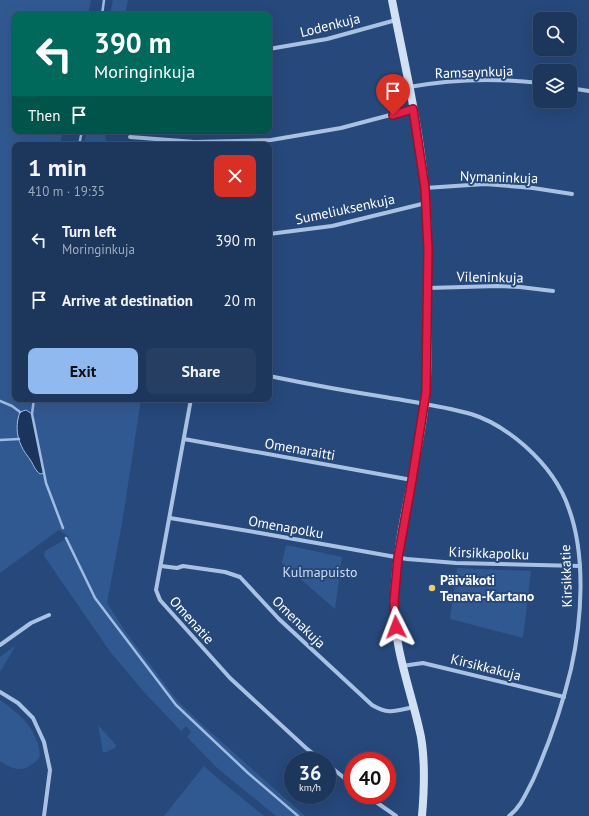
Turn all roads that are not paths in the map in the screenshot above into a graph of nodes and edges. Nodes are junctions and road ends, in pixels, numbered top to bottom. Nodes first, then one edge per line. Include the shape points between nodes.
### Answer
1 (392, 0) edge
2 (396, 20) junction
3 (272, 49) edge
4 (533, 82) edge
5 (409, 87) junction
6 (577, 89) edge
7 (589, 91) edge
8 (413, 109) junction
9 (130, 137) dead end
10 (425, 188) junction
11 (572, 194) dead end
12 (426, 203) junction
13 (272, 234) edge
14 (428, 288) junction
15 (553, 291) dead end
16 (272, 377) edge
17 (190, 402) edge
18 (425, 404) junction
19 (184, 439) junction
20 (412, 480) junction
21 (170, 518) junction
22 (398, 558) junction
23 (161, 566) junction
24 (580, 566) junction
25 (49, 615) dead end
26 (0, 645) edge
27 (402, 666) junction
28 (0, 692) edge
29 (564, 697) junction
30 (414, 707) junction
31 (313, 752) edge
32 (336, 771) edge
33 (344, 778) edge
34 (379, 804) edge
35 (44, 816) edge
36 (396, 816) edge
37 (422, 816) edge
38 (509, 816) edge

1 - 2 street
2 - 3 street, Lodenkuja via 327,39
2 - 5 street
4 - 5 street, Ramsaynkuja via 474,80
5 - 8 street
6 - 7 street
8 - 9 street via 341,128 271,140 195,142
8 - 10 street
10 - 11 street, Nymaninkuja via 485,184
10 - 12 street
12 - 13 street, Sumeliuksenkuja via 332,226
12 - 14 street
14 - 15 street, Vileninkuja via 498,286
14 - 18 street
16 - 18 street
17 - 19 street, Omenatie
18 - 20 street
18 - 24 street, Kirsikkatie via 472,414 518,439 533,453 548,470 569,509 576,532
19 - 20 street, Omenaraitti
19 - 21 street, Omenatie
20 - 22 street
21 - 22 street, Omenapolku
21 - 23 street, Omenatie
22 - 24 street, Kirsikkapolku via 456,563
22 - 27 street via 395,610
23 - 30 street, Omenakuja via 183,566 225,572 240,577 279,619 372,705 382,711 394,712
23 - 31 street, Omenatie via 156,590 160,600 230,678
24 - 29 street, Kirsikkatie via 577,633
25 - 26 street via 31,623
27 - 29 street, Kirsikkakuja via 423,663
27 - 30 street
28 - 35 street via 18,703 33,718 44,742 50,770
29 - 38 street, Kirsikkatie via 544,756 520,805
30 - 37 street via 421,741 424,800
32 - 33 street
34 - 36 street

